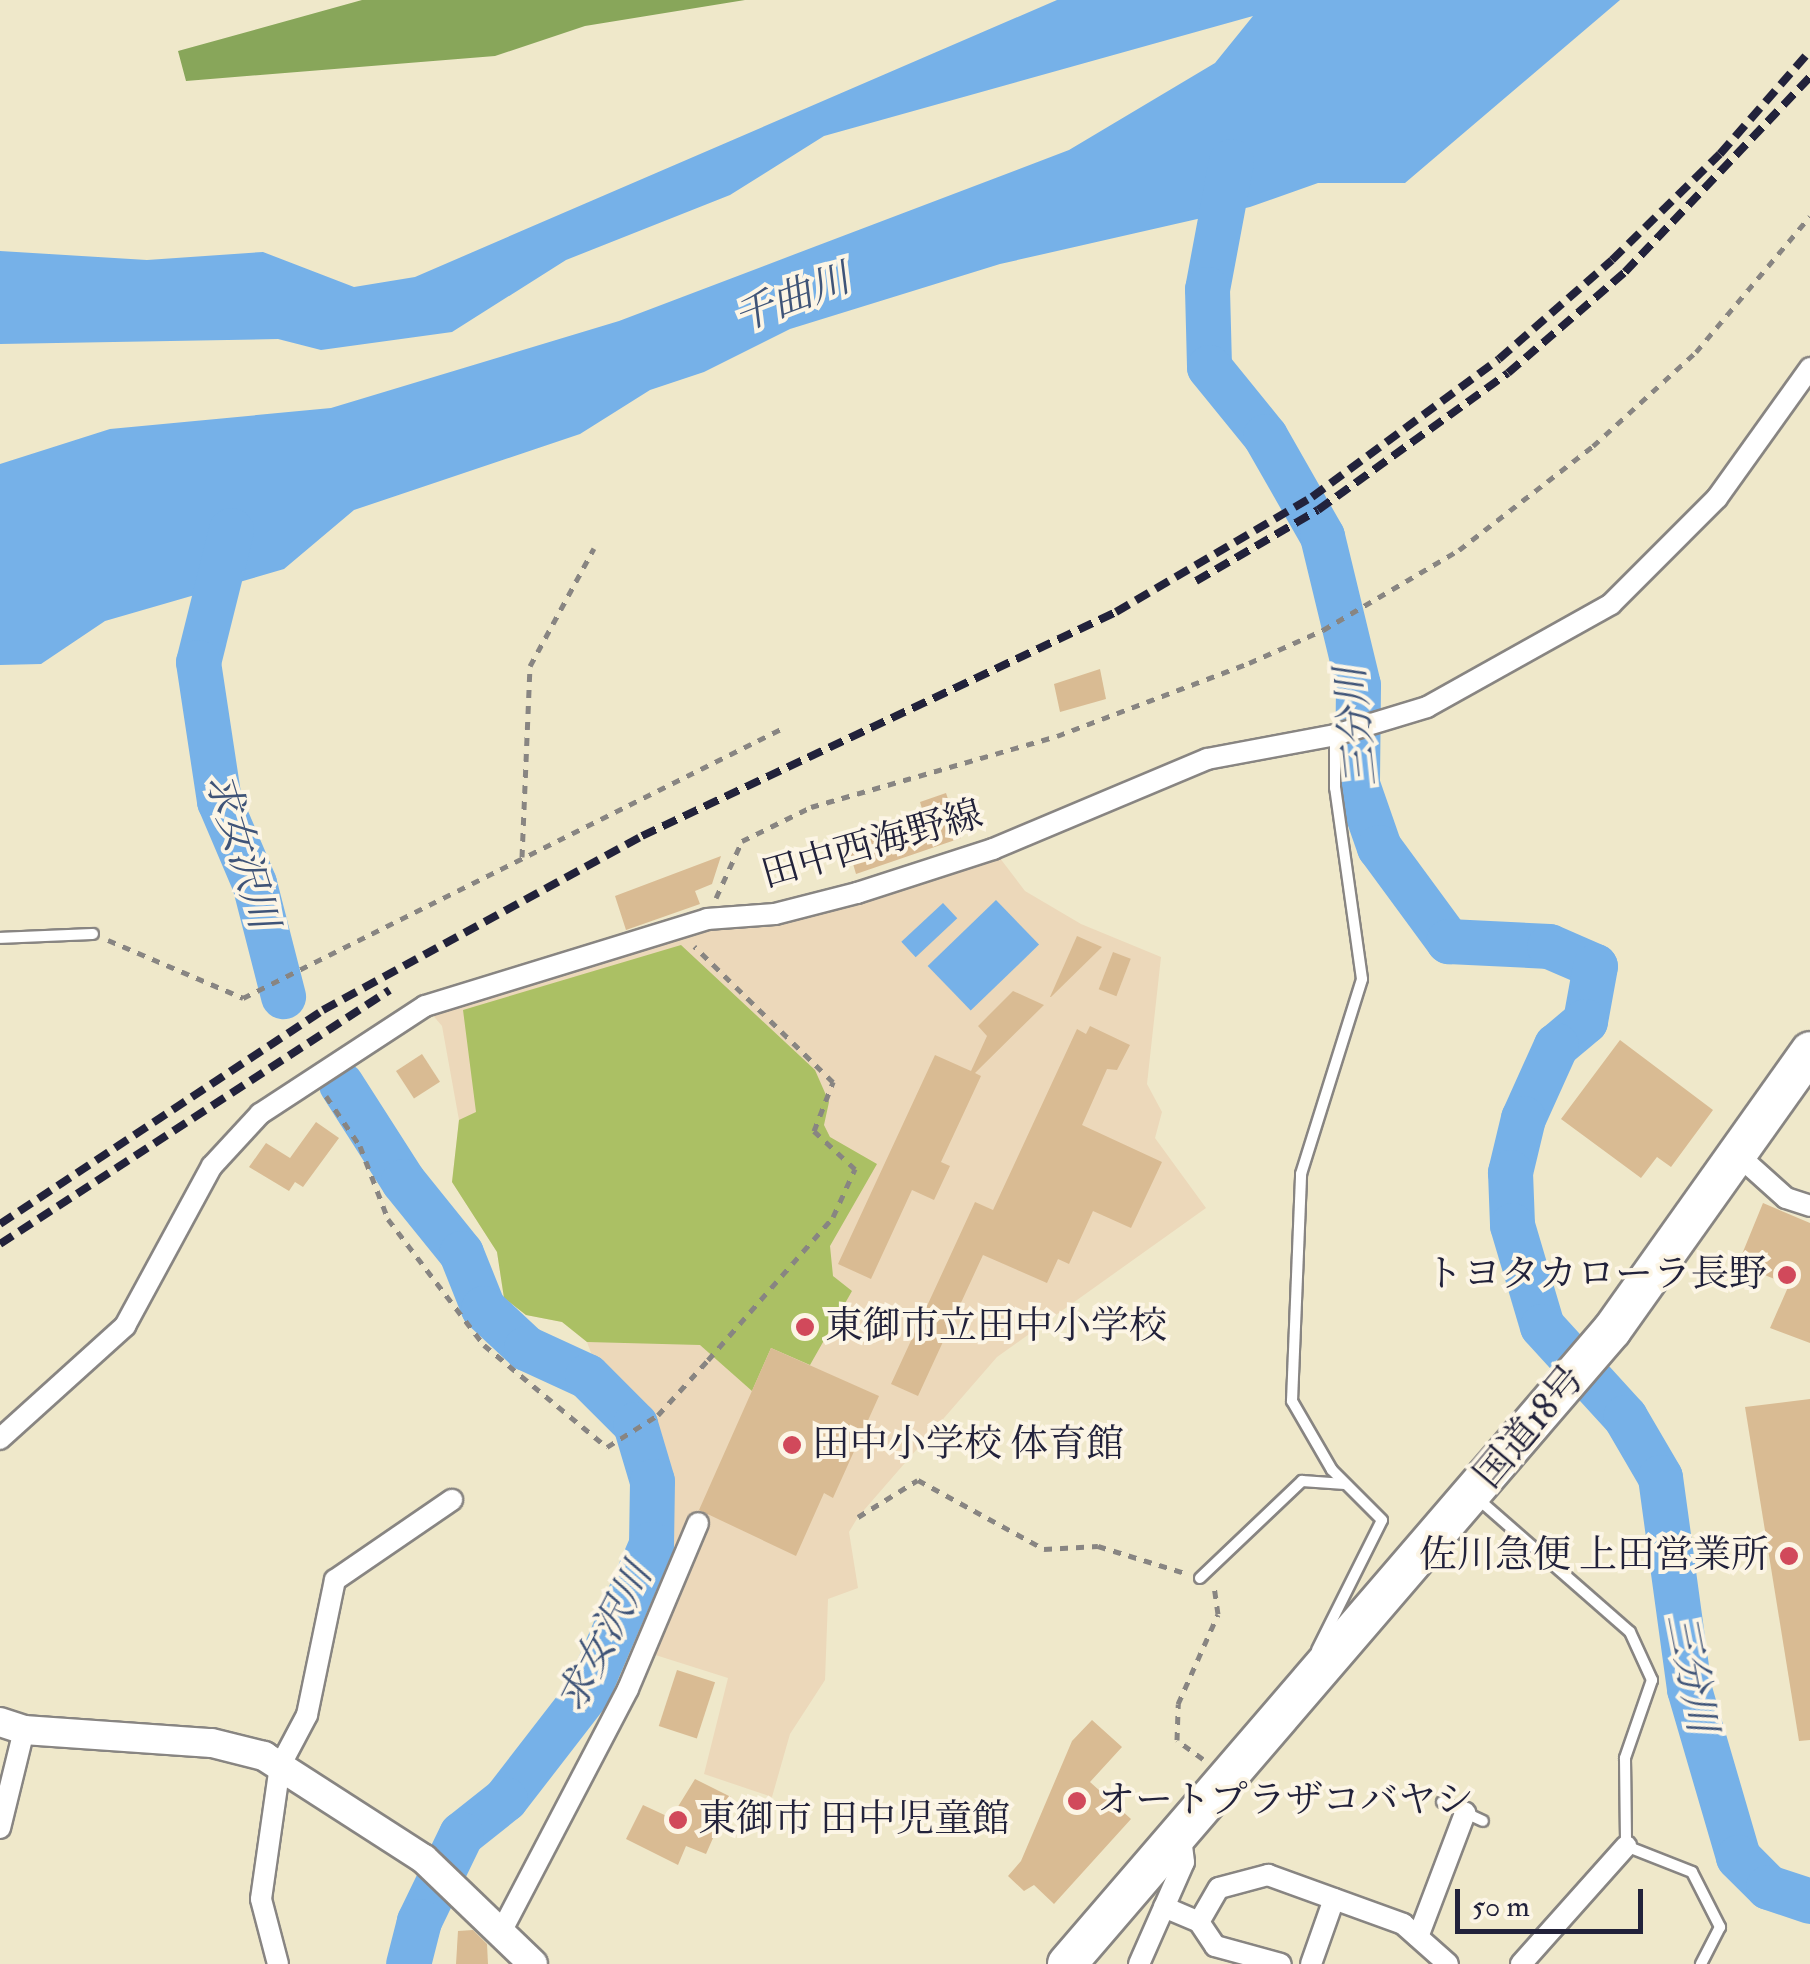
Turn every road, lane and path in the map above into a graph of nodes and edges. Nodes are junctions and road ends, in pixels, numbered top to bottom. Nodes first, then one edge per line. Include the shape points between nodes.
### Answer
1 (1810, 216) edge
2 (1810, 368) edge
3 (594, 548) dead end
4 (785, 727) dead end
5 (1335, 734) junction
6 (522, 857) junction
7 (707, 919) junction
8 (678, 928) junction
9 (93, 934) joint
10 (0, 938) edge
11 (1810, 1052) edge
12 (312, 1077) junction
13 (1738, 1155) junction
14 (1810, 1206) edge
15 (0, 1440) edge
16 (1346, 1484) junction
17 (1472, 1494) junction
18 (452, 1500) dead end
19 (858, 1518) dead end
20 (698, 1523) dead end
21 (1200, 1578) junction
22 (1313, 1683) junction
23 (12, 1726) edge
24 (280, 1766) junction
25 (1229, 1779) junction
26 (1442, 1802) dead end
27 (1474, 1817) joint
28 (0, 1828) edge
29 (1181, 1838) junction
30 (1626, 1846) junction
31 (1334, 1899) junction
32 (1164, 1907) junction
33 (1199, 1922) junction
34 (501, 1932) junction
35 (1418, 1937) junction
36 (278, 1964) edge
37 (533, 1964) edge
38 (1067, 1964) edge
39 (1140, 1964) edge
40 (1281, 1964) edge
41 (1312, 1964) edge
42 (1448, 1964) edge
43 (1521, 1964) edge
44 (1700, 1964) edge

1 - 7 path via 1696,352 1594,446 1459,550 1322,630 1056,736 811,807 742,841
2 - 5 street, 田中西海野線 via 1717,498 1612,604 1427,708
3 - 6 path via 530,666
4 - 6 path
5 - 7 street, 田中西海野線 via 1207,759 992,849 857,893 775,914
5 - 16 lane via 1335,788 1362,979 1301,1174 1292,1401
6 - 9 path via 244,998
7 - 8 street, 田中西海野線
8 - 12 street, 田中西海野線 via 425,1006
8 - 12 path via 834,1082 814,1130 855,1169 833,1217 658,1415 607,1447 484,1345 388,1219 360,1146
9 - 10 lane
11 - 13 highway, 国道18号
12 - 15 street, 田中西海野線 via 260,1114 212,1166 125,1326
13 - 14 street via 1786,1198
13 - 17 highway, 国道18号 via 1612,1330
16 - 21 lane via 1302,1481
16 - 22 lane via 1382,1520 1317,1650
17 - 22 highway, 国道18号
17 - 30 lane via 1630,1632 1652,1680 1625,1758
18 - 24 street via 335,1580 307,1716
19 - 21 path via 918,1480 1044,1550 1098,1546
20 - 34 street via 628,1688
21 - 25 path via 1213,1583 1218,1614 1178,1704 1177,1740
22 - 25 highway, 国道18号
23 - 24 street via 212,1743
23 - 28 street
24 - 34 street via 424,1859
24 - 36 street via 262,1899
25 - 29 highway, 国道18号
26 - 27 lane
27 - 35 street
29 - 32 street via 1184,1862
29 - 38 highway, 国道18号
30 - 43 street
30 - 44 lane via 1692,1872 1720,1927
31 - 33 street via 1268,1875 1219,1888
31 - 35 street via 1402,1924
31 - 41 street
32 - 33 street
32 - 39 street
33 - 40 street via 1215,1946
34 - 37 street
35 - 42 street

